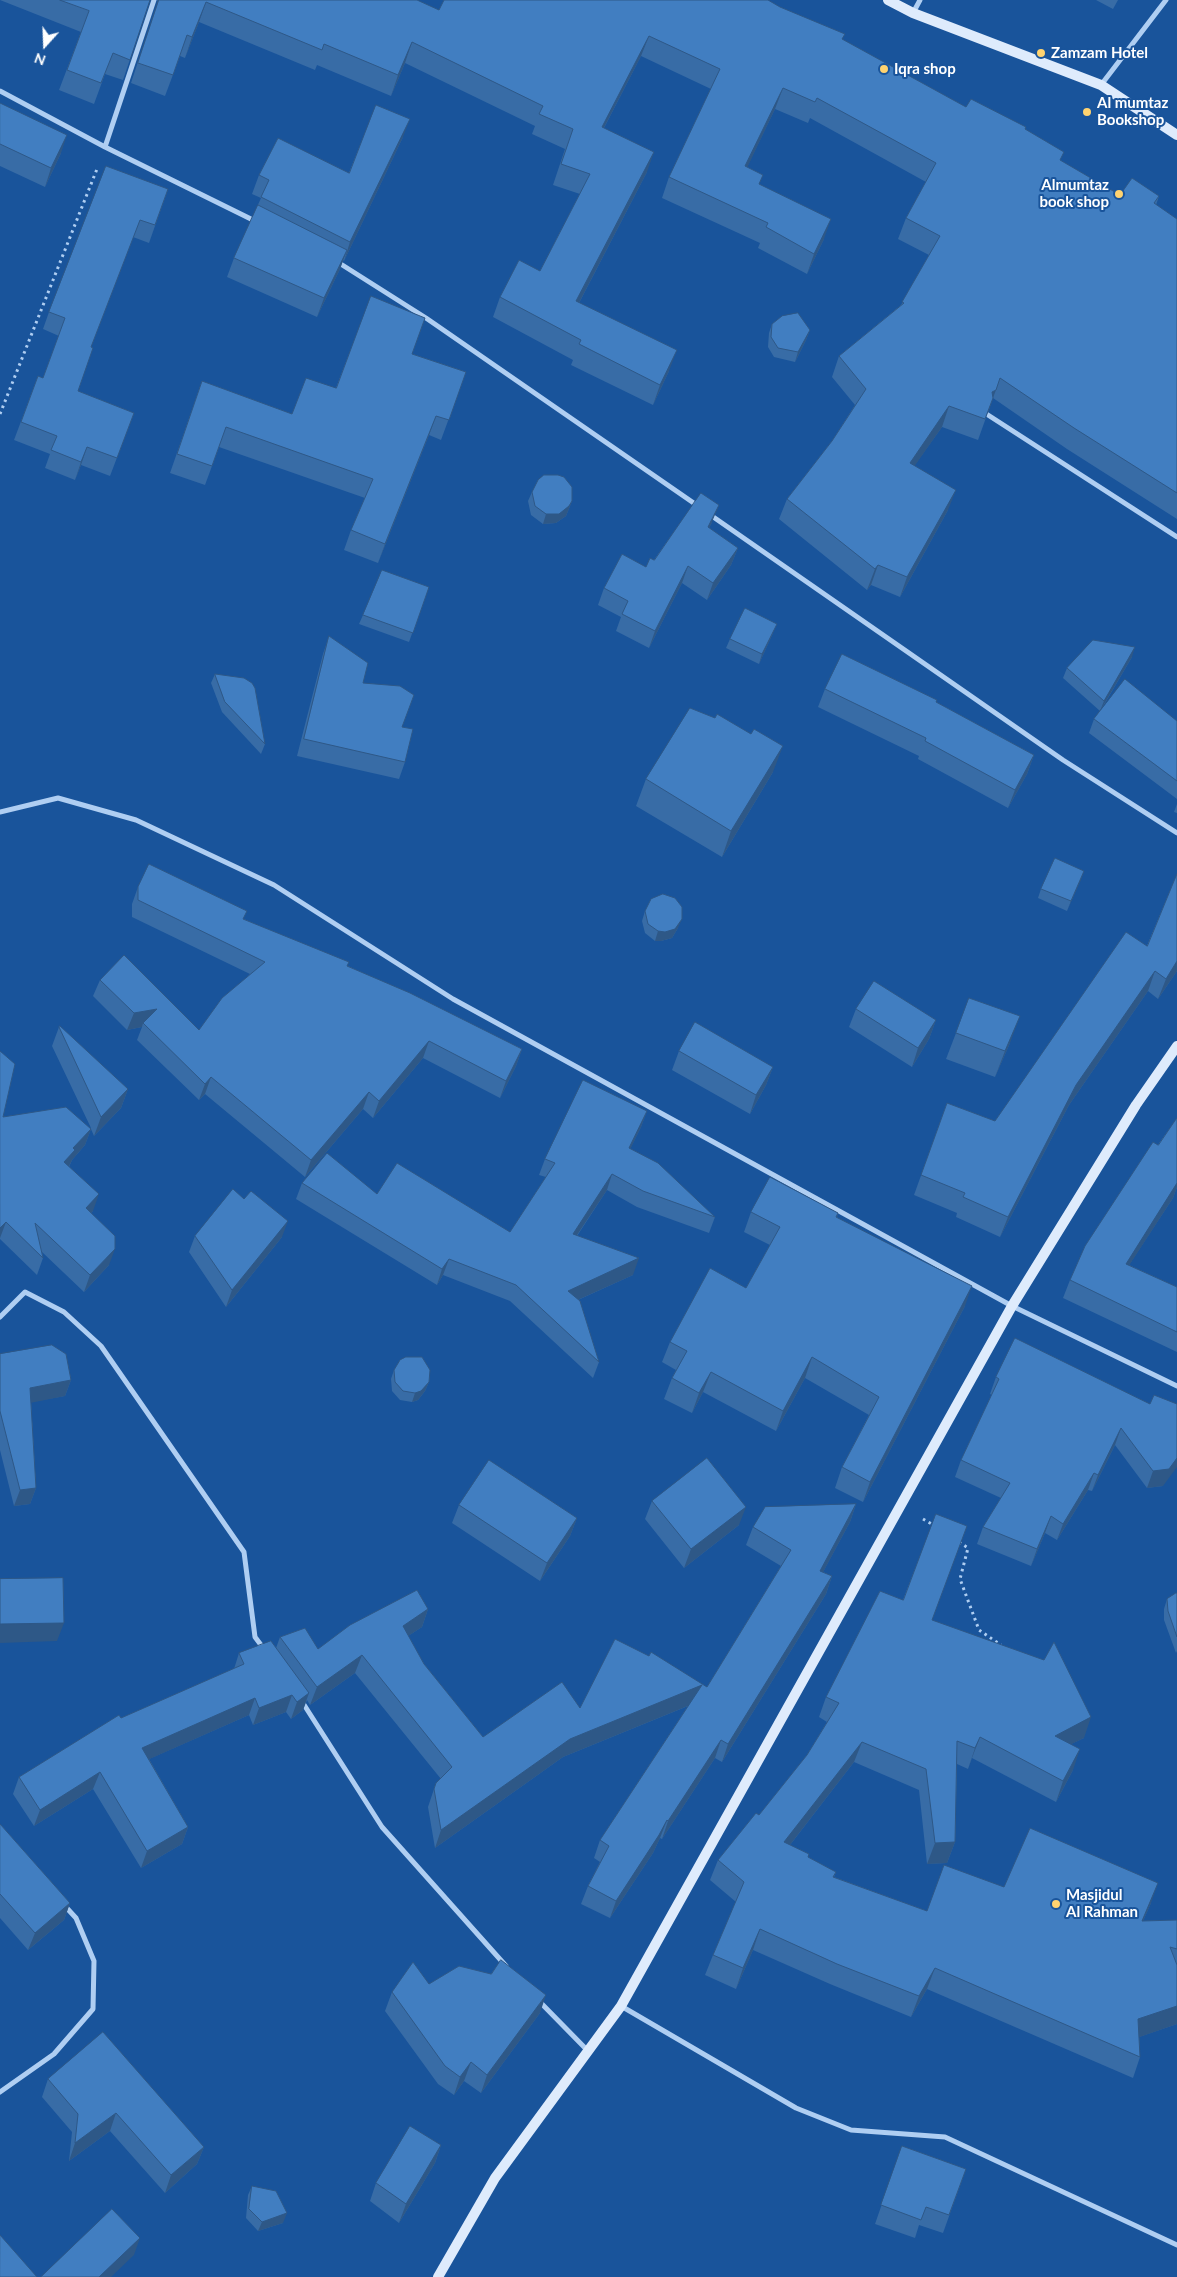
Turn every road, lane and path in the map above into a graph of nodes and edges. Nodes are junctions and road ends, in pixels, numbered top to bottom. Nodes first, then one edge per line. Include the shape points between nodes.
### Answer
1 (154, 0) edge
2 (888, 0) edge
3 (920, 0) edge
4 (1166, 0) edge
5 (913, 13) junction
6 (1101, 85) junction
7 (0, 91) edge
8 (1177, 136) edge
9 (105, 147) junction
10 (263, 224) edge
11 (333, 259) edge
12 (0, 414) edge
13 (988, 415) edge
14 (1177, 537) edge
15 (0, 812) edge
16 (1177, 833) edge
17 (1177, 1046) edge
18 (1012, 1306) junction
19 (0, 1317) edge
20 (1177, 1386) edge
21 (901, 1506) junction
22 (939, 1529) edge
23 (953, 1538) edge
24 (1007, 1650) edge
25 (267, 1653) edge
26 (296, 1693) edge
27 (59, 1899) edge
28 (510, 1970) edge
29 (537, 1998) edge
30 (621, 2006) junction
31 (589, 2052) junction
32 (0, 2092) edge
33 (1177, 2245) edge
34 (438, 2277) edge

1 - 9 street
2 - 5 street
3 - 5 street
4 - 6 street
5 - 6 street
6 - 8 street
7 - 9 street
9 - 10 street
9 - 12 path
11 - 16 street via 426,318 1063,760
13 - 14 street
15 - 18 street via 58,798 136,820 274,885 453,999
17 - 18 street via 1136,1105
18 - 20 street
18 - 21 street
19 - 25 street via 25,1292 64,1312 101,1346 244,1552 255,1637
21 - 22 path
21 - 30 street
23 - 24 path via 968,1548 960,1579 979,1630
26 - 28 street via 382,1827
27 - 32 street via 76,1918 94,1961 93,2008 54,2054
29 - 31 street
30 - 31 street
30 - 33 street via 805,2111 851,2130 946,2137
31 - 34 street via 495,2178

